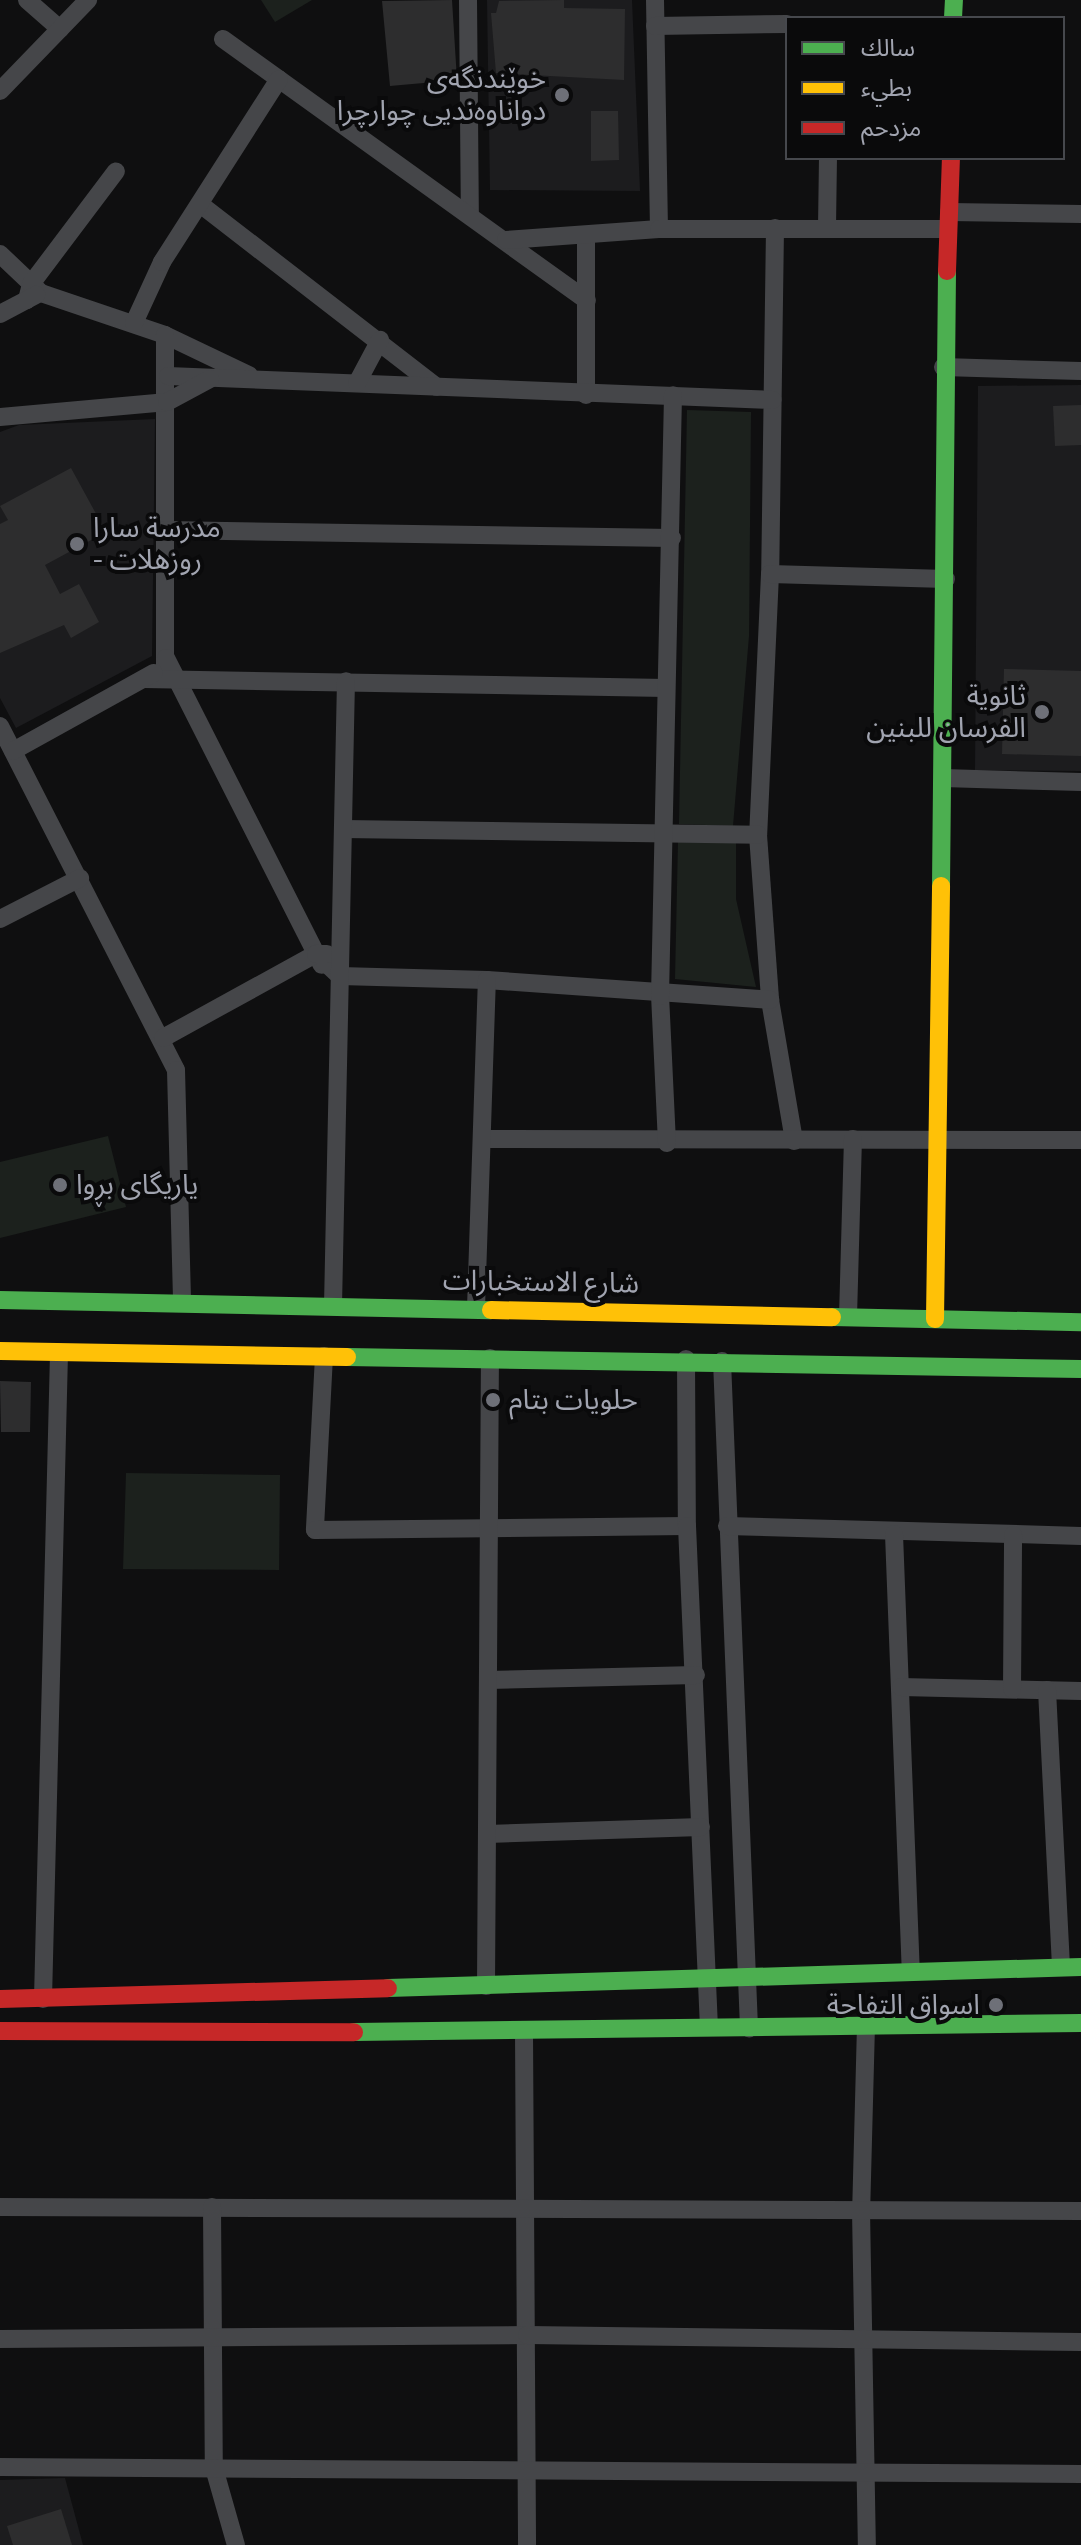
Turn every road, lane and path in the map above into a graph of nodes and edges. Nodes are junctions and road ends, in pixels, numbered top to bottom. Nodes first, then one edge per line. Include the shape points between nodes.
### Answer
1 (27, 0) edge
2 (88, 0) edge
3 (468, 0) edge
4 (655, 0) edge
5 (785, 24) edge
6 (655, 26) junction
7 (60, 29) junction
8 (223, 39) dead end
9 (279, 79) junction
10 (0, 91) edge
11 (828, 160) edge
12 (951, 160) edge
13 (116, 171) dead end
14 (200, 204) junction
15 (470, 214) junction
16 (1081, 214) edge
17 (949, 221) junction
18 (775, 228) junction
19 (827, 228) junction
20 (659, 229) junction
21 (586, 235) junction
22 (506, 240) junction
23 (0, 254) edge
24 (33, 292) junction
25 (587, 301) junction
26 (0, 314) edge
27 (134, 323) junction
28 (165, 335) junction
29 (380, 340) junction
30 (943, 367) junction
31 (1081, 371) edge
32 (168, 376) junction
33 (213, 378) junction
34 (259, 380) junction
35 (357, 383) junction
36 (437, 387) junction
37 (586, 395) junction
38 (673, 395) junction
39 (773, 400) junction
40 (167, 402) junction
41 (0, 417) edge
42 (165, 530) junction
43 (672, 538) junction
44 (770, 574) junction
45 (946, 579) junction
46 (168, 670) junction
47 (346, 681) junction
48 (666, 688) junction
49 (5, 740) edge
50 (943, 778) junction
51 (1081, 782) edge
52 (343, 829) junction
53 (758, 835) junction
54 (664, 836) junction
55 (80, 878) junction
56 (0, 919) edge
57 (341, 953) junction
58 (316, 954) junction
59 (340, 976) junction
60 (487, 980) junction
61 (660, 996) junction
62 (340, 999) junction
63 (770, 1000) junction
64 (163, 1038) junction
65 (938, 1138) junction
66 (482, 1139) junction
67 (853, 1139) junction
68 (1081, 1140) edge
69 (794, 1141) junction
70 (667, 1143) junction
71 (0, 1300) edge
72 (182, 1301) junction
73 (333, 1306) junction
74 (476, 1308) junction
75 (848, 1317) junction
76 (935, 1319) junction
77 (1081, 1322) edge
78 (0, 1351) edge
79 (59, 1352) junction
80 (324, 1356) junction
81 (490, 1358) junction
82 (686, 1359) junction
83 (722, 1361) junction
84 (1081, 1369) edge
85 (687, 1526) junction
86 (727, 1526) junction
87 (489, 1531) junction
88 (894, 1534) junction
89 (1013, 1535) junction
90 (1081, 1536) edge
91 (696, 1675) junction
92 (488, 1680) junction
93 (901, 1687) junction
94 (1012, 1689) junction
95 (1047, 1690) junction
96 (1081, 1691) edge
97 (701, 1827) junction
98 (487, 1834) junction
99 (1061, 1967) junction
100 (1081, 1967) edge
101 (911, 1968) junction
102 (747, 1978) junction
103 (706, 1980) junction
104 (486, 1986) junction
105 (0, 1999) edge
106 (43, 1999) junction
107 (1081, 2023) edge
108 (866, 2025) junction
109 (709, 2027) junction
110 (749, 2028) junction
111 (0, 2031) edge
112 (32, 2031) junction
113 (524, 2033) junction
114 (0, 2038) edge
115 (0, 2207) edge
116 (212, 2207) junction
117 (525, 2208) junction
118 (861, 2210) junction
119 (1081, 2211) edge
120 (527, 2335) junction
121 (0, 2339) edge
122 (213, 2340) junction
123 (863, 2342) junction
124 (1081, 2342) edge
125 (0, 2467) edge
126 (214, 2468) junction
127 (526, 2470) junction
128 (866, 2472) junction
129 (1081, 2474) edge
130 (236, 2545) edge
131 (527, 2545) edge
132 (867, 2545) edge

1 - 7 street
2 - 7 street
3 - 15 street
4 - 6 street
5 - 6 street
6 - 20 street
7 - 10 street
8 - 9 street
9 - 14 street
9 - 15 street
11 - 19 street
12 - 17 street
13 - 24 street
14 - 27 street via 162,262
14 - 29 street
15 - 22 street
16 - 17 street
17 - 19 street
17 - 30 street
18 - 19 street
18 - 20 street
18 - 39 street
20 - 21 street
21 - 22 street
21 - 25 street
22 - 25 street
23 - 24 street
24 - 26 street
24 - 27 street
25 - 37 street
27 - 28 street
28 - 32 street
28 - 34 street
29 - 35 street
29 - 36 street
30 - 31 street
30 - 45 street
32 - 33 street
32 - 40 street
33 - 34 street
33 - 40 street
34 - 35 street
35 - 36 street
36 - 37 street
37 - 38 street
38 - 39 street
38 - 43 street
39 - 44 street
40 - 41 street
40 - 42 street
42 - 43 street
42 - 46 street
43 - 48 street
44 - 45 street
44 - 53 street
45 - 50 street
46 - 47 street
46 - 49 street
46 - 58 street
47 - 48 street
47 - 52 street
48 - 54 street
49 - 55 street
50 - 51 street
50 - 65 street
52 - 54 street
52 - 57 street
53 - 54 street
53 - 63 street
54 - 61 street
55 - 56 street
55 - 64 street
57 - 58 street
57 - 59 street
58 - 59 street
58 - 62 street
58 - 64 street
59 - 60 street
59 - 62 street
60 - 61 street
60 - 66 street
61 - 63 street
61 - 70 street
62 - 73 street
63 - 69 street
64 - 72 street via 176,1070
65 - 67 street
65 - 68 street
65 - 76 street
66 - 70 street
66 - 74 street
67 - 69 street
67 - 75 street
69 - 70 street
71 - 72 street, شارع الاستخبارات
72 - 73 street, شارع الاستخبارات
73 - 74 street, شارع الاستخبارات
74 - 75 street, شارع الاستخبارات
75 - 76 street, شارع الاستخبارات
76 - 77 street, شارع الاستخبارات
78 - 79 street
79 - 80 street
79 - 106 street
80 - 81 street
80 - 87 street via 315,1530
81 - 82 street
81 - 87 street
82 - 83 street
82 - 85 street
83 - 84 street
83 - 86 street
85 - 87 street
85 - 91 street
86 - 88 street
86 - 102 street
87 - 92 street
88 - 89 street
88 - 93 street
89 - 90 street
89 - 94 street
91 - 92 street
91 - 97 street
92 - 98 street
93 - 94 street
93 - 101 street
94 - 95 street
95 - 96 street
95 - 99 street
97 - 98 street
97 - 103 street
98 - 104 street
99 - 100 street
99 - 101 street
101 - 102 street
102 - 103 street
102 - 110 street
103 - 104 street
103 - 109 street
104 - 106 street
105 - 106 street
107 - 108 street
108 - 110 street
108 - 118 street
109 - 110 street
109 - 113 street
111 - 112 street
112 - 113 street
112 - 114 street
113 - 117 street
115 - 116 street
116 - 117 street
116 - 122 street
117 - 118 street
117 - 120 street
118 - 119 street
118 - 123 street
120 - 122 street
120 - 123 street
120 - 127 street
121 - 122 street
122 - 126 street
123 - 124 street
123 - 128 street
125 - 126 street
126 - 127 street
126 - 130 street
127 - 128 street
127 - 131 street
128 - 129 street
128 - 132 street

